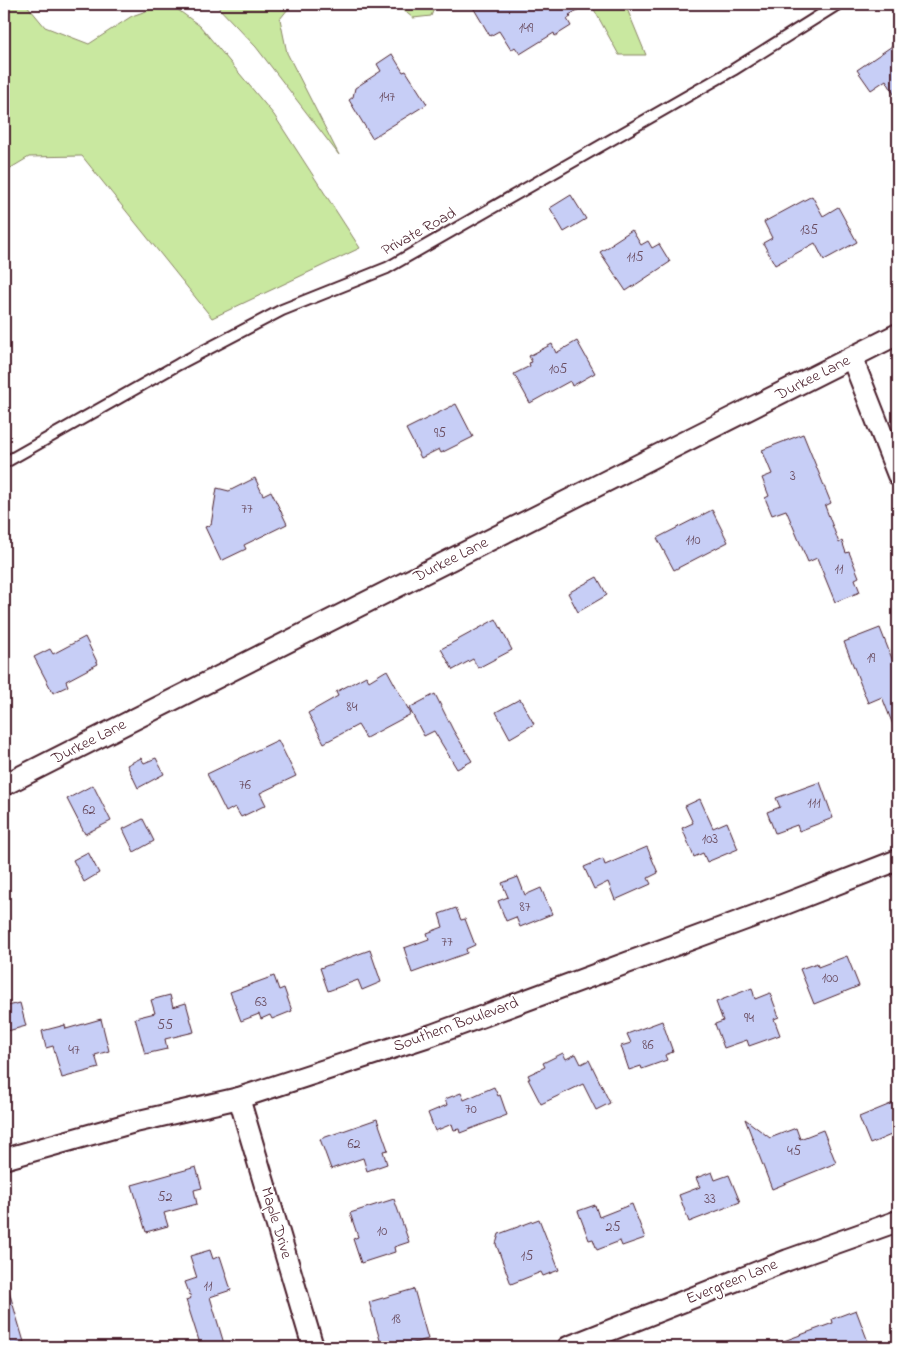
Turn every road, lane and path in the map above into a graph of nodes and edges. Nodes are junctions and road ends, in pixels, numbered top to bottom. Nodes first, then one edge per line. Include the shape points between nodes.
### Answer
1 (838, 4) edge
2 (898, 334) edge
3 (852, 358) junction
4 (4, 464) edge
5 (898, 475) edge
6 (4, 785) edge
7 (898, 860) edge
8 (239, 1098) junction
9 (4, 1159) edge
10 (898, 1221) edge
11 (313, 1347) edge
12 (568, 1347) edge

1 - 4 lane, Private Road via 734,70 386,268 282,310 179,364
2 - 3 street, Durkee Lane
3 - 5 street
3 - 6 street, Durkee Lane
7 - 8 street, Southern Boulevard via 432,1035
8 - 9 street, Southern Boulevard via 135,1122
8 - 11 street, Maple Drive
10 - 12 street, Evergreen Lane via 788,1260

